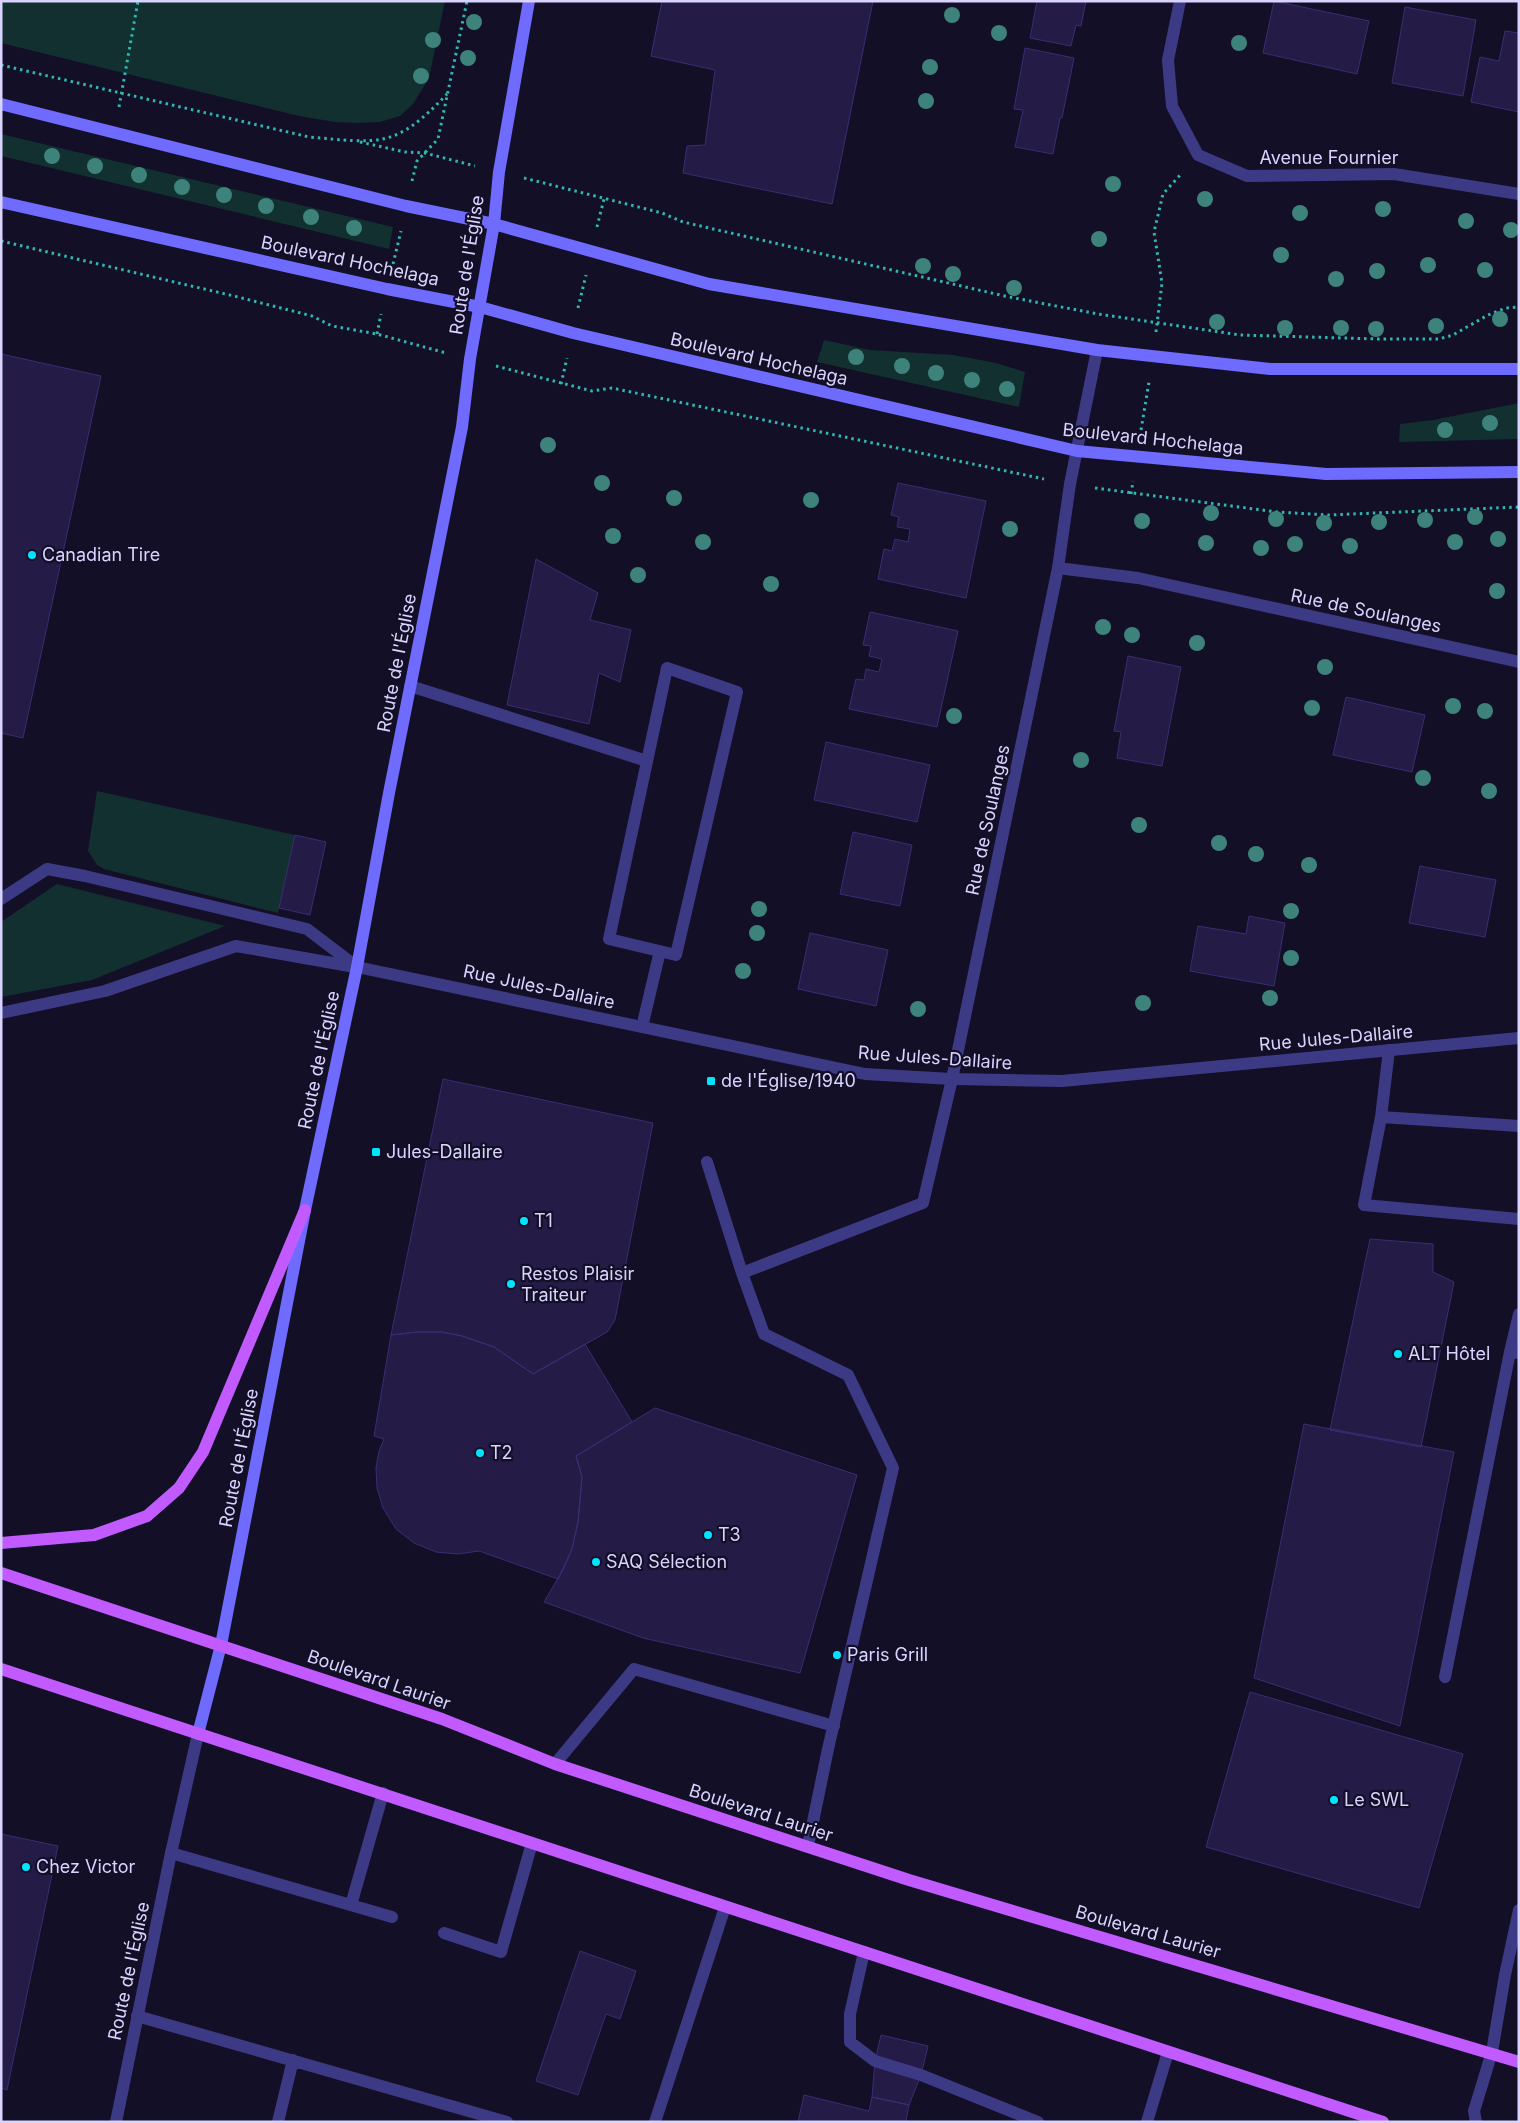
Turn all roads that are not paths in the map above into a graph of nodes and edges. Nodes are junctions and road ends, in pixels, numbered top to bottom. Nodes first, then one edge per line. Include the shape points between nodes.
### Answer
1 (529, 1) edge
2 (1180, 1) edge
3 (1, 104) edge
4 (1519, 194) edge
5 (1, 202) edge
6 (494, 224) junction
7 (480, 307) junction
8 (1097, 350) junction
9 (1519, 369) edge
10 (1077, 452) junction
11 (1519, 472) edge
12 (1058, 568) junction
13 (1519, 662) edge
14 (410, 686) junction
15 (647, 761) junction
16 (1, 899) edge
17 (660, 951) junction
18 (357, 967) junction
19 (1, 1013) edge
20 (642, 1027) junction
21 (1519, 1038) edge
22 (1389, 1050) junction
23 (952, 1079) junction
24 (1381, 1117) junction
25 (1519, 1126) edge
26 (707, 1162) dead end
27 (305, 1210) junction
28 (1519, 1219) edge
29 (742, 1273) junction
30 (1519, 1314) edge
31 (1514, 1352) edge
32 (1, 1543) edge
33 (1, 1573) edge
34 (221, 1645) junction
35 (1, 1669) edge
36 (1445, 1677) dead end
37 (834, 1726) junction
38 (198, 1734) junction
39 (555, 1764) junction
40 (382, 1793) junction
41 (532, 1843) junction
42 (808, 1846) junction
43 (171, 1853) junction
44 (351, 1905) junction
45 (725, 1907) junction
46 (1519, 1910) edge
47 (392, 1917) dead end
48 (444, 1933) dead end
49 (864, 1952) junction
50 (137, 2016) junction
51 (1168, 2052) junction
52 (1492, 2052) junction
53 (293, 2060) junction
54 (1519, 2062) edge
55 (116, 2122) edge
56 (278, 2122) edge
57 (507, 2122) edge
58 (655, 2122) edge
59 (1038, 2122) edge
60 (1147, 2122) edge
61 (1383, 2122) edge
62 (1476, 2122) edge

1 - 6 main road, Route de l'Église via 499,172
2 - 4 street, Avenue Fournier via 1168,60 1172,106 1198,156 1247,176 1394,174
3 - 6 main road via 406,206
5 - 7 main road, Boulevard Hochelaga
6 - 7 main road, Route de l'Église
6 - 8 main road via 709,284
7 - 10 main road, Boulevard Hochelaga via 573,333
7 - 14 main road, Route de l'Église via 462,427
8 - 9 main road via 1270,369
8 - 10 street, Rue de Soulanges
10 - 11 main road, Boulevard Hochelaga via 1326,474
10 - 12 street, Rue de Soulanges
12 - 13 street, Rue de Soulanges via 1138,578
12 - 23 street, Rue de Soulanges
14 - 15 street
14 - 18 main road, Route de l'Église
15 - 17 street via 609,939
15 - 17 street via 667,668 737,692 676,955
16 - 18 street via 47,869 85,876 306,929
17 - 20 street
18 - 19 street, Rue Jules-Dallaire via 236,946 105,991
18 - 20 street, Rue Jules-Dallaire
18 - 27 main road, Route de l'Église
20 - 23 street, Rue Jules-Dallaire via 865,1074
21 - 22 street, Rue Jules-Dallaire
22 - 23 street, Rue Jules-Dallaire via 1062,1081
22 - 24 street
23 - 29 street, Rue de Soulanges via 923,1203
24 - 25 street
24 - 28 street via 1364,1205
26 - 29 street
27 - 32 main road via 203,1452 179,1488 147,1516 94,1535
27 - 34 main road, Route de l'Église
29 - 37 street via 764,1334 848,1375 893,1468
30 - 31 street
31 - 36 street
33 - 34 main road, Boulevard Laurier
34 - 38 main road, Route de l'Église
34 - 39 main road, Boulevard Laurier via 442,1719
35 - 38 main road
37 - 39 street via 634,1669
37 - 42 street
38 - 40 main road
38 - 43 street, Route de l'Église
39 - 42 main road, Boulevard Laurier
40 - 41 main road
40 - 44 street
41 - 45 main road
41 - 48 street via 501,1952
42 - 52 main road, Boulevard Laurier via 918,1882
43 - 44 street
43 - 50 street, Route de l'Église
44 - 47 street
45 - 49 main road
45 - 58 street
46 - 52 street
49 - 51 main road
49 - 59 street via 850,2014 850,2042 875,2061 921,2075
50 - 53 street
50 - 55 street, Route de l'Église
51 - 60 street
51 - 61 main road
52 - 54 main road, Boulevard Laurier
52 - 62 street via 1474,2111
53 - 56 street
53 - 57 street

